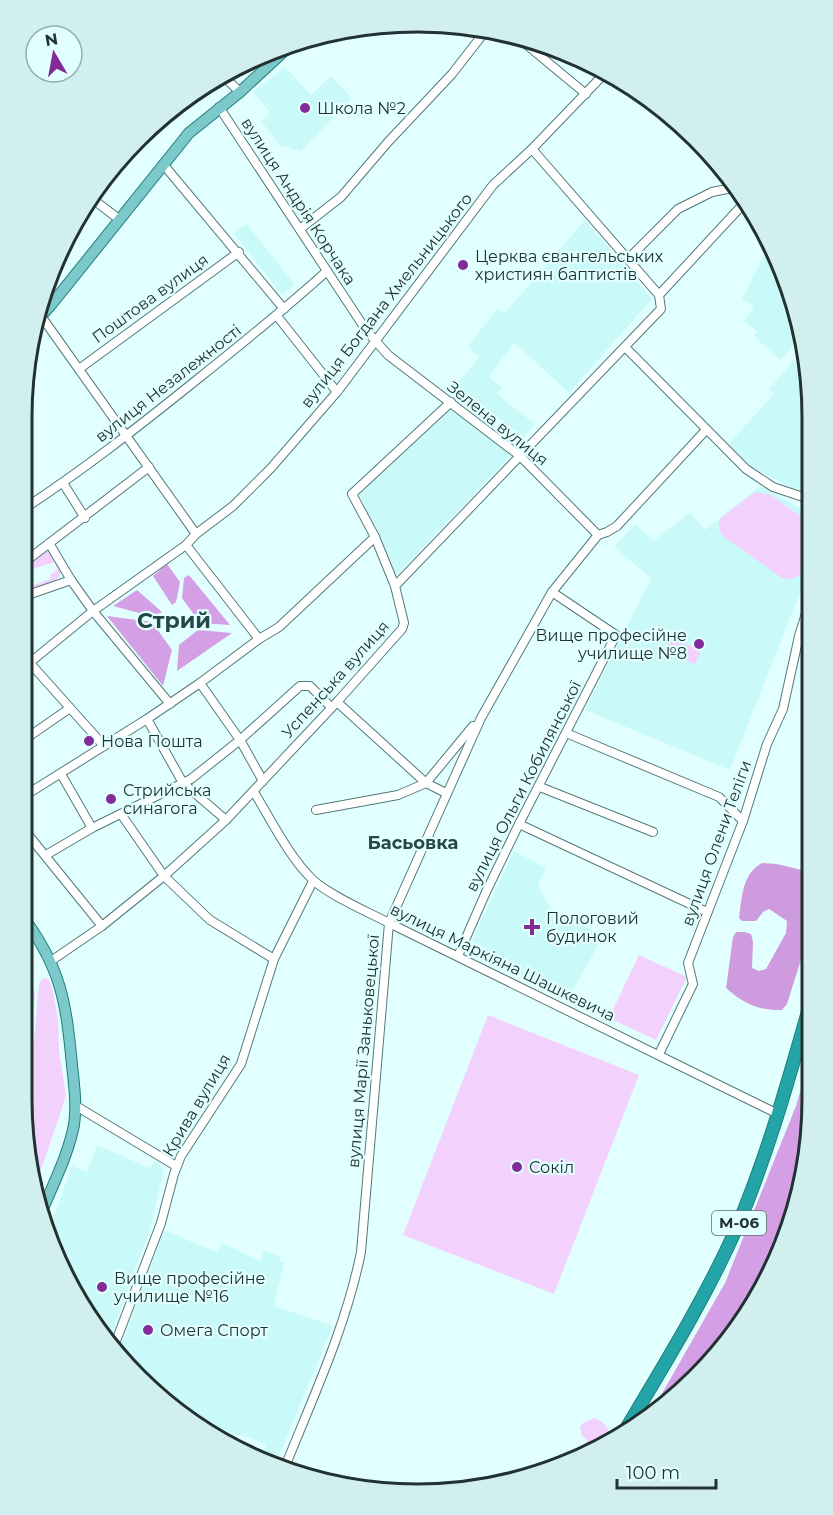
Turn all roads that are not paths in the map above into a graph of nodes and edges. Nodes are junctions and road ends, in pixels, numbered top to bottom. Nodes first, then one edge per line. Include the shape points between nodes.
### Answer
1 (481, 37) edge
2 (533, 50) edge
3 (277, 58) edge
4 (600, 78) edge
5 (228, 81) edge
6 (240, 92) junction
7 (586, 94) junction
8 (219, 107) junction
9 (532, 149) junction
10 (163, 164) junction
11 (727, 189) edge
12 (97, 202) edge
13 (740, 208) edge
14 (120, 220) junction
15 (300, 229) junction
16 (239, 252) junction
17 (628, 259) junction
18 (327, 271) junction
19 (659, 294) junction
20 (51, 306) joint
21 (284, 309) junction
22 (47, 310) edge
23 (277, 316) junction
24 (43, 327) edge
25 (375, 340) junction
26 (625, 347) junction
27 (79, 369) junction
28 (337, 392) junction
29 (451, 402) junction
30 (706, 430) junction
31 (127, 436) junction
32 (520, 456) junction
33 (149, 467) junction
34 (63, 483) junction
35 (802, 497) edge
36 (32, 503) edge
37 (85, 518) junction
38 (196, 534) junction
39 (598, 534) junction
40 (375, 537) junction
41 (49, 543) junction
42 (186, 545) junction
43 (32, 556) edge
44 (71, 580) junction
45 (395, 586) junction
46 (552, 592) junction
47 (32, 594) edge
48 (93, 611) junction
49 (802, 626) edge
50 (259, 639) junction
51 (32, 660) edge
52 (32, 662) edge
53 (200, 683) junction
54 (171, 704) junction
55 (334, 705) junction
56 (70, 708) junction
57 (484, 712) junction
58 (147, 719) junction
59 (567, 733) junction
60 (32, 734) edge
61 (240, 740) junction
62 (104, 746) junction
63 (61, 774) junction
64 (263, 781) junction
65 (183, 783) junction
66 (426, 783) junction
67 (540, 787) junction
68 (32, 791) edge
69 (254, 792) junction
70 (446, 793) junction
71 (316, 810) dead end
72 (121, 814) junction
73 (226, 820) junction
74 (743, 821) junction
75 (519, 824) junction
76 (92, 828) junction
77 (653, 832) dead end
78 (32, 839) edge
79 (46, 855) junction
80 (164, 876) junction
81 (314, 880) junction
82 (707, 912) junction
83 (389, 923) junction
84 (102, 926) junction
85 (32, 932) edge
86 (458, 957) junction
87 (274, 959) junction
88 (51, 961) junction
89 (802, 1032) edge
90 (659, 1054) junction
91 (76, 1106) junction
92 (778, 1114) junction
93 (177, 1166) junction
94 (46, 1201) edge
95 (117, 1340) edge
96 (633, 1417) edge
97 (287, 1461) edge

1 - 15 street via 341,197
2 - 7 street
3 - 6 main road
4 - 7 street, вулиця Богдана Хмельницького
5 - 6 street
6 - 8 main road
7 - 9 street, вулиця Богдана Хмельницького
8 - 10 main road via 189,133
8 - 15 street, вулиця Андрія Корчака
9 - 17 street
9 - 25 street, вулиця Богдана Хмельницького via 493,185
10 - 14 main road
10 - 16 street
11 - 17 street via 678,209
12 - 14 street
13 - 19 street
14 - 20 main road
15 - 18 street, вулиця Андрія Корчака
16 - 21 street
16 - 27 street, Поштова вулиця
17 - 19 street
18 - 21 street, вулиця Незалежності
18 - 25 street, вулиця Андрія Корчака
19 - 26 street via 661,309
20 - 22 main road
21 - 23 street, вулиця Незалежності
23 - 28 street
23 - 31 street, вулиця Незалежності
24 - 27 street
25 - 28 street, вулиця Богдана Хмельницького
25 - 29 street, Зелена вулиця via 388,355
26 - 30 street
26 - 32 street
27 - 31 street
28 - 38 street, вулиця Богдана Хмельницького via 271,468 233,506
29 - 32 street, Зелена вулиця
29 - 40 street via 352,494
30 - 35 street via 762,481
30 - 39 street via 617,526
31 - 33 street
31 - 34 street, вулиця Незалежності
32 - 39 street, Зелена вулиця
32 - 45 street
33 - 37 street
33 - 38 street
34 - 36 street, вулиця Незалежності
34 - 37 street
37 - 41 street
38 - 42 street, вулиця Богдана Хмельницького
39 - 46 street, вулиця Марії Заньковецької
40 - 45 street
40 - 50 street via 279,627
41 - 43 street
41 - 44 street
42 - 48 street, вулиця Богдана Хмельницького
42 - 50 street
44 - 47 street
44 - 48 street
45 - 55 street, Успенська вулиця via 402,629
46 - 57 street, вулиця Марії Заньковецької
46 - 59 street, вулиця Ольги Кобилянської via 616,635
48 - 51 street, вулиця Богдана Хмельницького
48 - 54 street
49 - 74 street, вулиця Олени Теліги via 783,709 767,744
50 - 53 street
52 - 56 street
53 - 54 street
53 - 61 street
54 - 58 street
55 - 61 street via 310,686 300,686
55 - 64 street, Успенська вулиця
55 - 66 street
56 - 60 street
56 - 62 street
57 - 66 street
57 - 70 street, вулиця Марії Заньковецької
58 - 62 street
58 - 65 street
59 - 67 street, вулиця Ольги Кобилянської
59 - 74 street via 719,797
61 - 64 street
61 - 65 street
62 - 63 street
63 - 68 street
63 - 76 street
64 - 69 street, Успенська вулиця
65 - 72 street
65 - 73 street
66 - 70 street
66 - 71 street via 398,795
67 - 75 street, вулиця Ольги Кобилянської
67 - 77 street
69 - 73 street, Успенська вулиця
69 - 81 street, вулиця Маркіяна Шашкевича via 296,860
70 - 83 street, вулиця Марії Заньковецької
72 - 76 street
72 - 80 street
73 - 80 street, Успенська вулиця
74 - 82 street, вулиця Олени Теліги
75 - 82 street
75 - 86 street, вулиця Ольги Кобилянської
76 - 79 street
78 - 79 street
79 - 84 street
80 - 84 street, Успенська вулиця
80 - 87 street via 210,920
81 - 83 street, вулиця Маркіяна Шашкевича
81 - 87 street, Крива вулиця
82 - 90 street, вулиця Олени Теліги via 688,963 693,984
83 - 86 street, вулиця Маркіяна Шашкевича
83 - 97 street, вулиця Марії Заньковецької via 361,1252 345,1317
84 - 88 street, Успенська вулиця
85 - 88 main road
86 - 90 street, вулиця Маркіяна Шашкевича
87 - 93 street, Крива вулиця via 241,1064
88 - 91 main road via 65,1002
89 - 92 highway, М-06
90 - 92 street, вулиця Маркіяна Шашкевича
91 - 93 street
91 - 94 main road via 66,1151
92 - 96 highway, М-06 via 755,1182 720,1263
93 - 95 street, Крива вулиця via 161,1223

